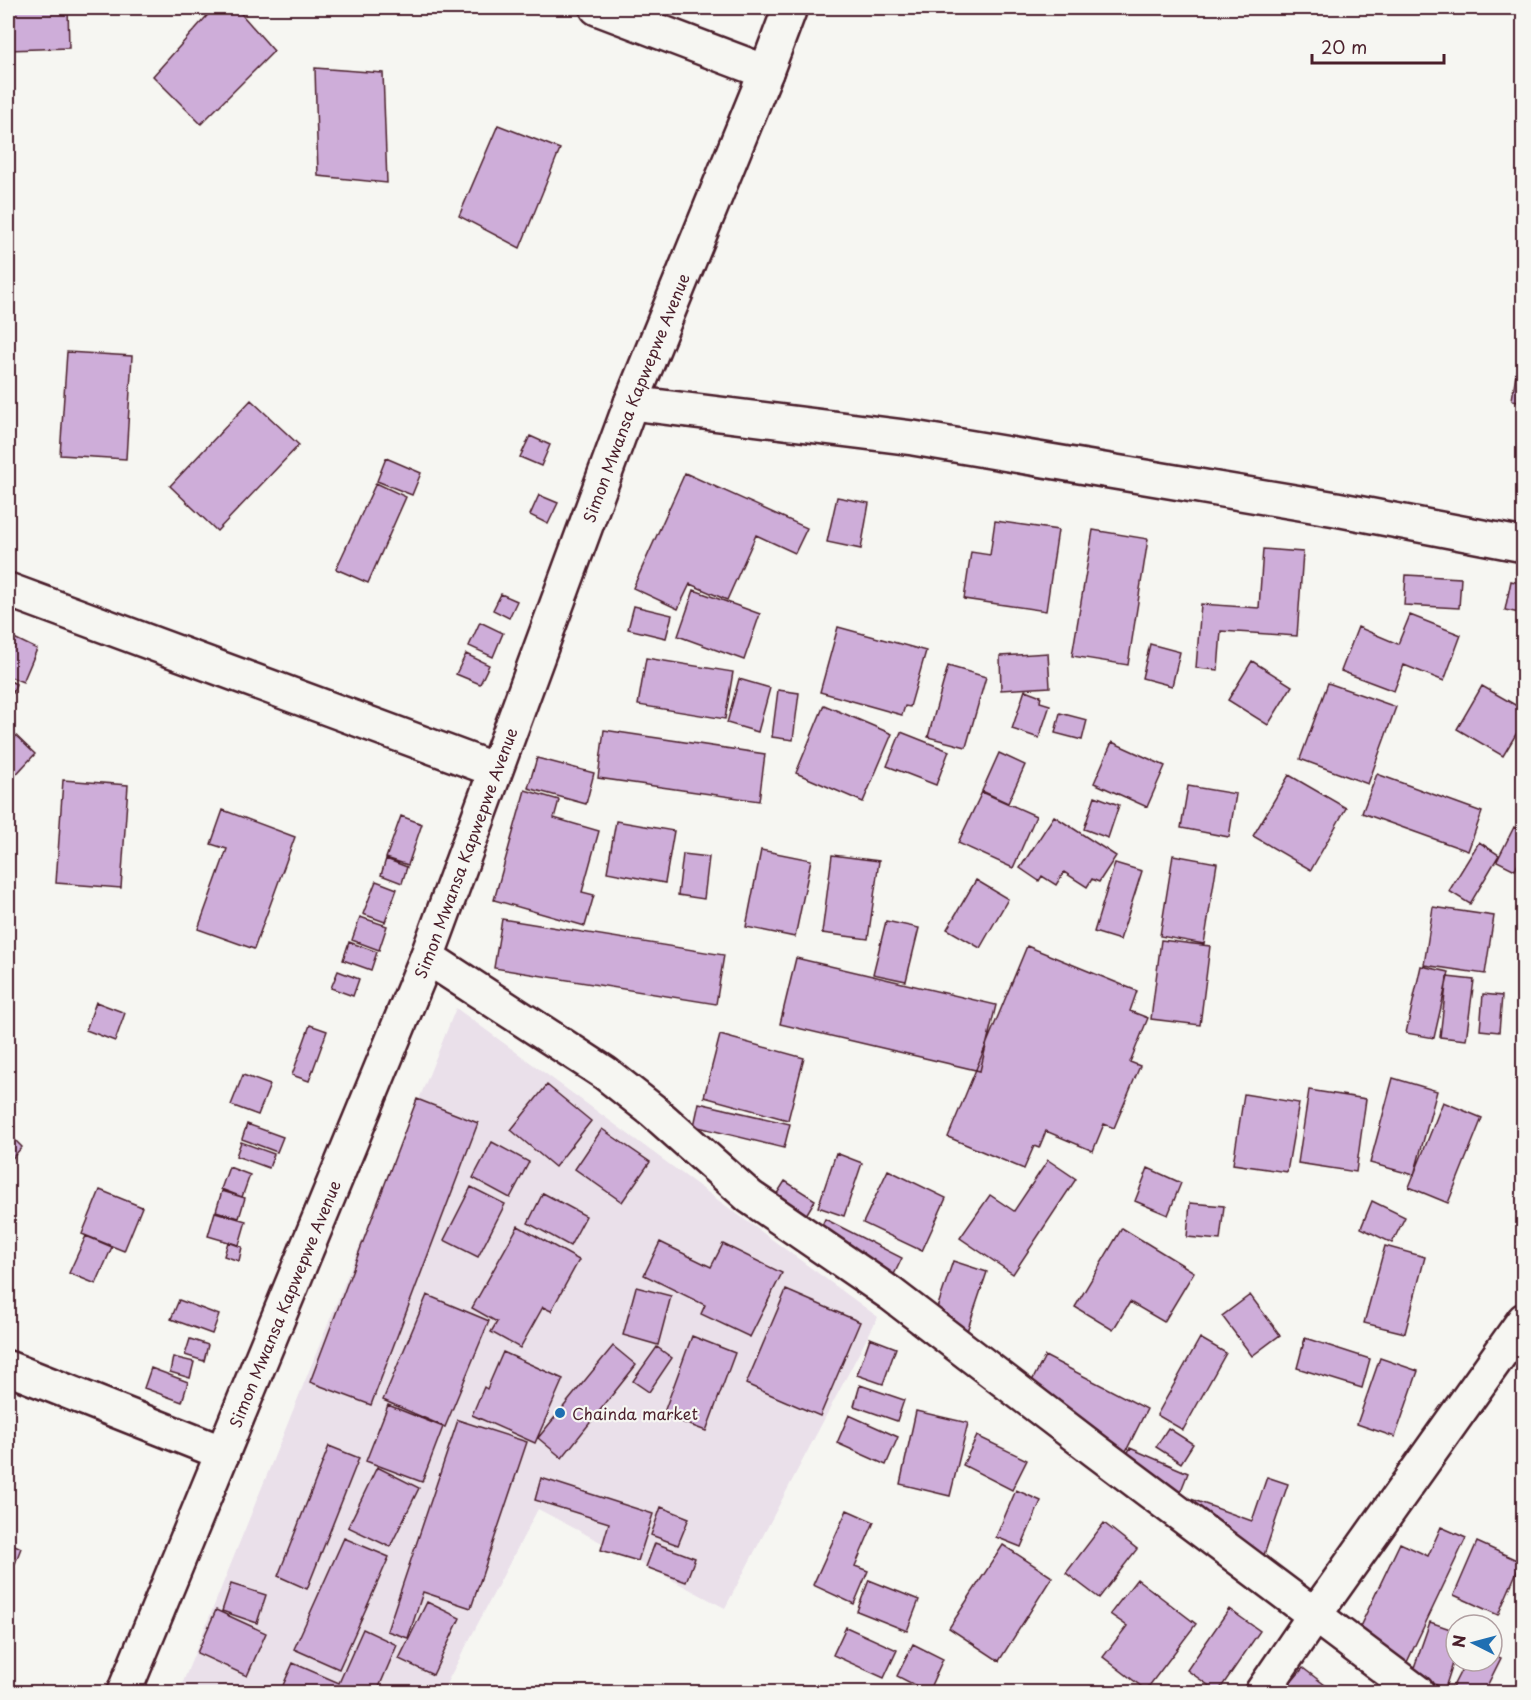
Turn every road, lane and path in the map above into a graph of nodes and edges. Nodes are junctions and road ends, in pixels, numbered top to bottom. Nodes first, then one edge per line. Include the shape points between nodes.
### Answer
1 (597, 8) edge
2 (790, 8) edge
3 (766, 72) junction
4 (631, 403) junction
5 (1524, 545) edge
6 (8, 590) edge
7 (495, 770) junction
8 (427, 957) junction
9 (1524, 1320) edge
10 (8, 1368) edge
11 (223, 1453) junction
12 (1314, 1616) junction
13 (132, 1690) edge
14 (1262, 1692) edge
15 (1417, 1692) edge

1 - 3 street
2 - 3 street, Simon Mwansa Kapwepwe Avenue
3 - 4 street, Simon Mwansa Kapwepwe Avenue
4 - 5 street via 913,438 1336,509
4 - 7 street, Simon Mwansa Kapwepwe Avenue
6 - 7 street
7 - 8 street, Simon Mwansa Kapwepwe Avenue
8 - 11 street, Simon Mwansa Kapwepwe Avenue
8 - 12 street via 605,1073 750,1197 891,1294
9 - 12 street
10 - 11 street
11 - 13 street, Simon Mwansa Kapwepwe Avenue
12 - 14 street
12 - 15 street

